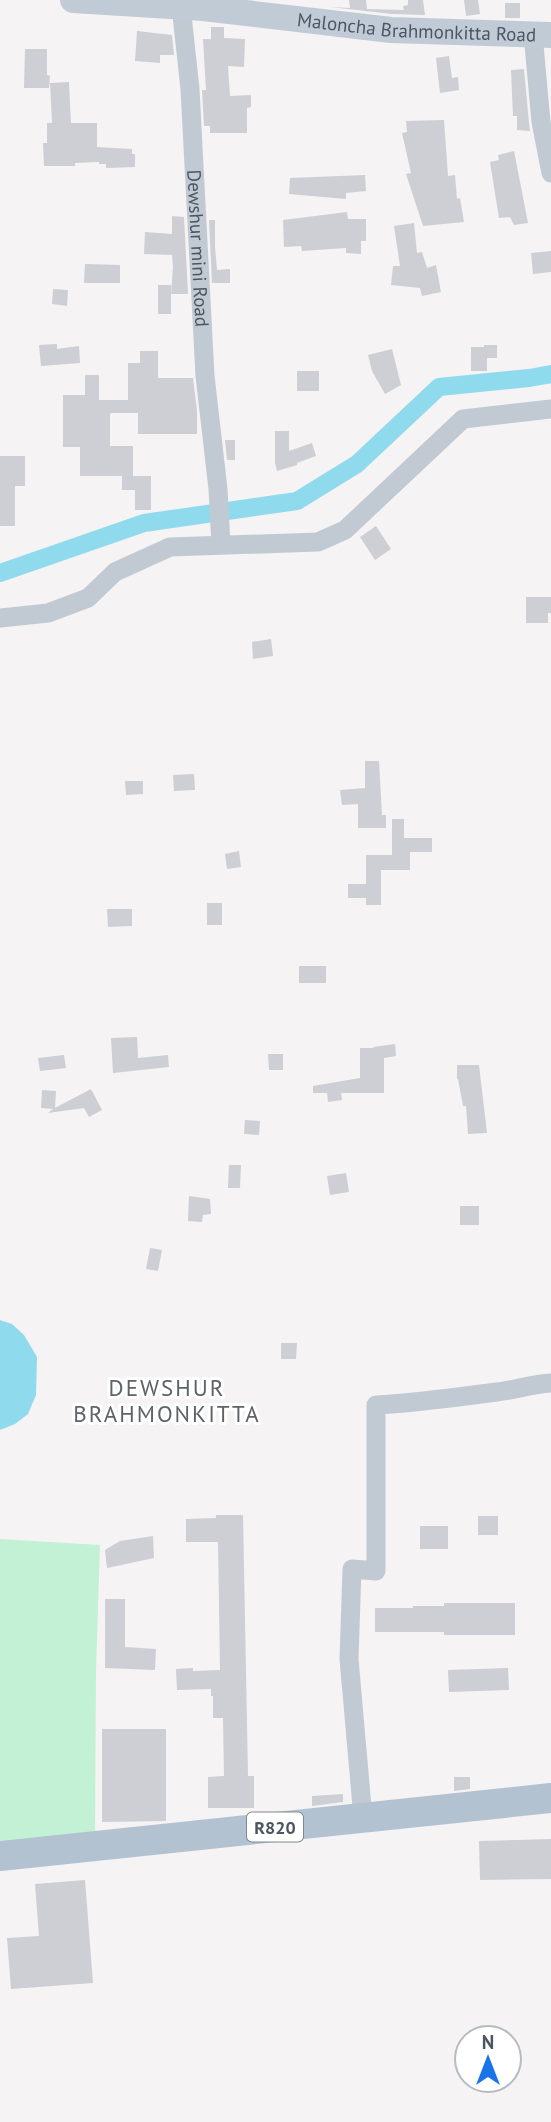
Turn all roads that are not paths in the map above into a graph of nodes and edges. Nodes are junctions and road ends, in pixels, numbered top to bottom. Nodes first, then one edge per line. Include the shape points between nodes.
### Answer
1 (73, 0) edge
2 (181, 6) junction
3 (542, 34) edge
4 (551, 173) edge
5 (551, 409) edge
6 (222, 545) junction
7 (0, 618) edge
8 (551, 1383) edge
9 (551, 1798) edge
10 (363, 1818) junction
11 (0, 1856) edge

1 - 2 street, Maloncha Brahmonkitta Road
2 - 3 street, Maloncha Brahmonkitta Road via 391,30
2 - 6 street, Dewshur mini Road via 190,89 205,376
3 - 4 street via 541,122
5 - 6 street via 463,419 345,530 318,542
6 - 7 street via 170,547 115,572 88,598 48,613
8 - 10 street via 376,1405 376,1571 352,1569 349,1660
9 - 10 main road, R820
10 - 11 main road, R820

